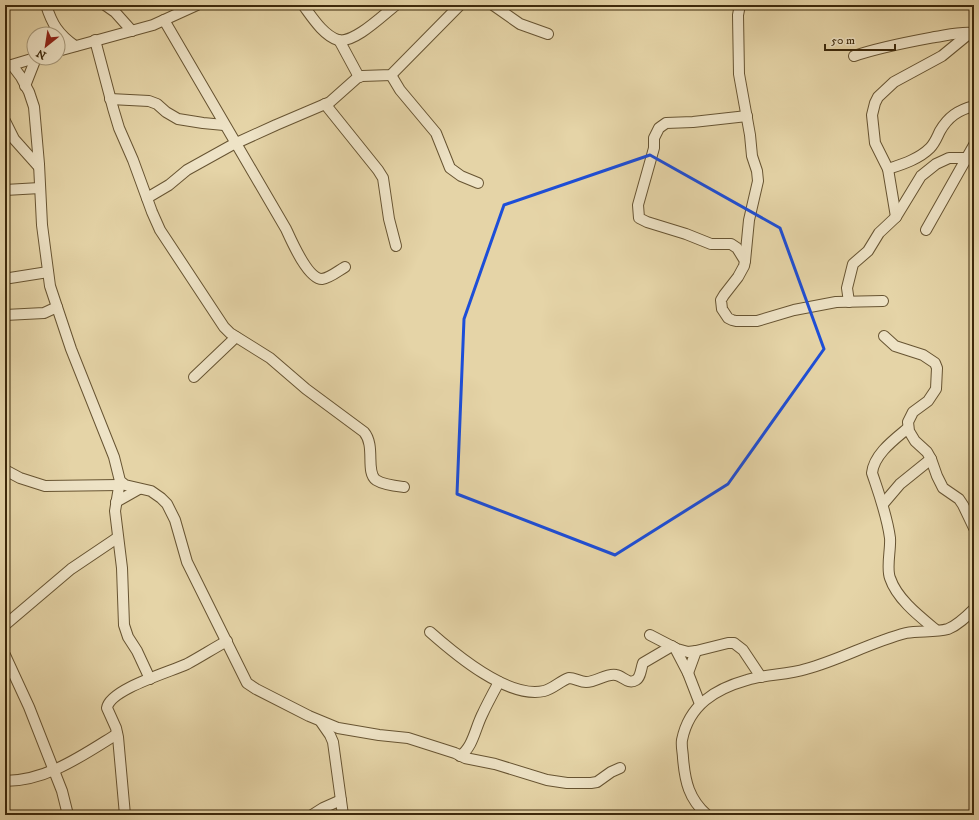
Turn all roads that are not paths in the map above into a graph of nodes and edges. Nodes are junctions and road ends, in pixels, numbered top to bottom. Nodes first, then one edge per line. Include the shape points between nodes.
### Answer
1 (46, 5) edge
2 (105, 5) edge
3 (197, 5) edge
4 (303, 5) edge
5 (396, 5) edge
6 (460, 5) edge
7 (493, 5) edge
8 (740, 5) edge
9 (164, 20) junction
10 (53, 26) edge
11 (132, 31) junction
12 (972, 33) edge
13 (548, 34) dead end
14 (66, 39) edge
15 (95, 40) junction
16 (340, 40) junction
17 (75, 46) junction
18 (66, 49) edge
19 (854, 56) dead end
20 (26, 61) edge
21 (8, 66) edge
22 (33, 66) edge
23 (391, 75) junction
24 (359, 77) junction
25 (25, 86) junction
26 (110, 99) junction
27 (325, 104) junction
28 (974, 106) edge
29 (747, 116) junction
30 (5, 121) edge
31 (224, 125) junction
32 (236, 144) junction
33 (974, 145) edge
34 (968, 158) junction
35 (39, 167) junction
36 (888, 169) junction
37 (478, 183) dead end
38 (40, 188) junction
39 (5, 190) edge
40 (147, 198) junction
41 (896, 217) junction
42 (926, 230) dead end
43 (396, 246) dead end
44 (745, 261) junction
45 (345, 267) dead end
46 (48, 272) junction
47 (5, 278) edge
48 (883, 301) dead end
49 (849, 302) junction
50 (57, 307) junction
51 (5, 315) edge
52 (884, 336) dead end
53 (236, 337) junction
54 (194, 377) dead end
55 (908, 428) junction
56 (931, 459) junction
57 (5, 470) edge
58 (120, 483) junction
59 (404, 487) dead end
60 (139, 489) junction
61 (116, 502) junction
62 (883, 504) junction
63 (971, 513) edge
64 (974, 528) edge
65 (117, 538) junction
66 (974, 609) edge
67 (5, 625) edge
68 (936, 630) junction
69 (430, 632) dead end
70 (650, 635) dead end
71 (227, 641) junction
72 (673, 647) junction
73 (696, 651) junction
74 (5, 656) edge
75 (688, 673) junction
76 (761, 677) junction
77 (150, 679) junction
78 (499, 682) junction
79 (700, 704) junction
80 (321, 722) junction
81 (118, 734) junction
82 (460, 756) junction
83 (620, 768) dead end
84 (53, 770) junction
85 (5, 781) edge
86 (341, 800) junction
87 (68, 815) edge
88 (125, 815) edge
89 (312, 815) edge
90 (343, 815) edge
91 (707, 815) edge

1 - 10 street
2 - 11 street
3 - 9 street
4 - 16 street via 329,35
5 - 16 street via 353,38
6 - 23 street
7 - 13 street via 520,24
8 - 29 street via 739,74
9 - 11 street
9 - 31 street
11 - 15 street
12 - 19 street via 963,32 926,39
12 - 36 street via 942,56 894,82 878,98 872,115 875,143
14 - 17 street
15 - 17 street
15 - 26 street
16 - 24 street
17 - 18 street
20 - 21 street
21 - 25 street
22 - 25 street
23 - 24 street
23 - 37 street via 400,90 436,133 450,168
24 - 27 street
25 - 35 street via 34,107
26 - 31 street via 148,100 178,119
26 - 40 street
27 - 32 street
27 - 43 street via 378,170 382,178
28 - 36 street via 955,113 945,122 927,151 908,162
29 - 44 street via 758,181 748,220
29 - 44 street via 666,123 659,128 654,138 654,148 638,211 639,218 647,222 711,244 733,245
30 - 35 street via 14,139
31 - 32 street
32 - 40 street via 186,170
32 - 45 street via 300,258 312,274 323,279
33 - 34 street
34 - 41 street via 949,158 921,176
34 - 42 street
35 - 38 street
36 - 41 street
38 - 39 street
38 - 46 street
40 - 53 street via 160,230 178,259 224,327
41 - 49 street via 879,233 868,251 853,264 847,288
44 - 49 street via 742,272 721,300 722,309 732,320 757,321 822,304
46 - 47 street
46 - 50 street
48 - 49 street
50 - 51 street via 44,313
50 - 58 street via 114,457
52 - 55 street via 895,346 923,354 938,368 936,389 928,401 914,412 908,422
53 - 54 street
53 - 59 street via 270,358 306,389 364,432 370,441 373,477 378,481
55 - 56 street via 911,436
55 - 62 street via 893,440 872,469
56 - 62 street via 900,484
56 - 63 street via 944,488 959,499
57 - 58 street via 45,486
58 - 60 street
58 - 61 street
60 - 61 street
60 - 71 street via 151,491 167,504 175,520 187,562
61 - 65 street via 114,511
62 - 68 street via 890,538 889,577 896,590 916,614
63 - 64 street
65 - 67 street via 71,569
65 - 77 street via 122,568 126,632 138,651
66 - 68 street via 956,625
68 - 76 street via 907,633 807,669
69 - 78 street via 449,649
70 - 72 street
71 - 77 street via 186,664
71 - 80 street via 247,683
72 - 73 street via 688,652
72 - 75 street
72 - 78 street via 643,663 638,678 632,682 616,674 587,682 569,678 539,691
73 - 75 street
73 - 76 street via 734,643 743,650
74 - 84 street via 29,707
75 - 79 street
76 - 79 street via 747,679 724,689
77 - 81 street via 121,692 110,701 107,708
78 - 82 street via 468,747
79 - 91 street via 687,725 682,741 687,784 698,807
80 - 82 street via 338,728 408,738
80 - 86 street via 333,742
81 - 84 street
81 - 88 street
82 - 83 street via 567,783 596,782
84 - 85 street via 18,781
84 - 87 street
86 - 89 street
86 - 90 street

